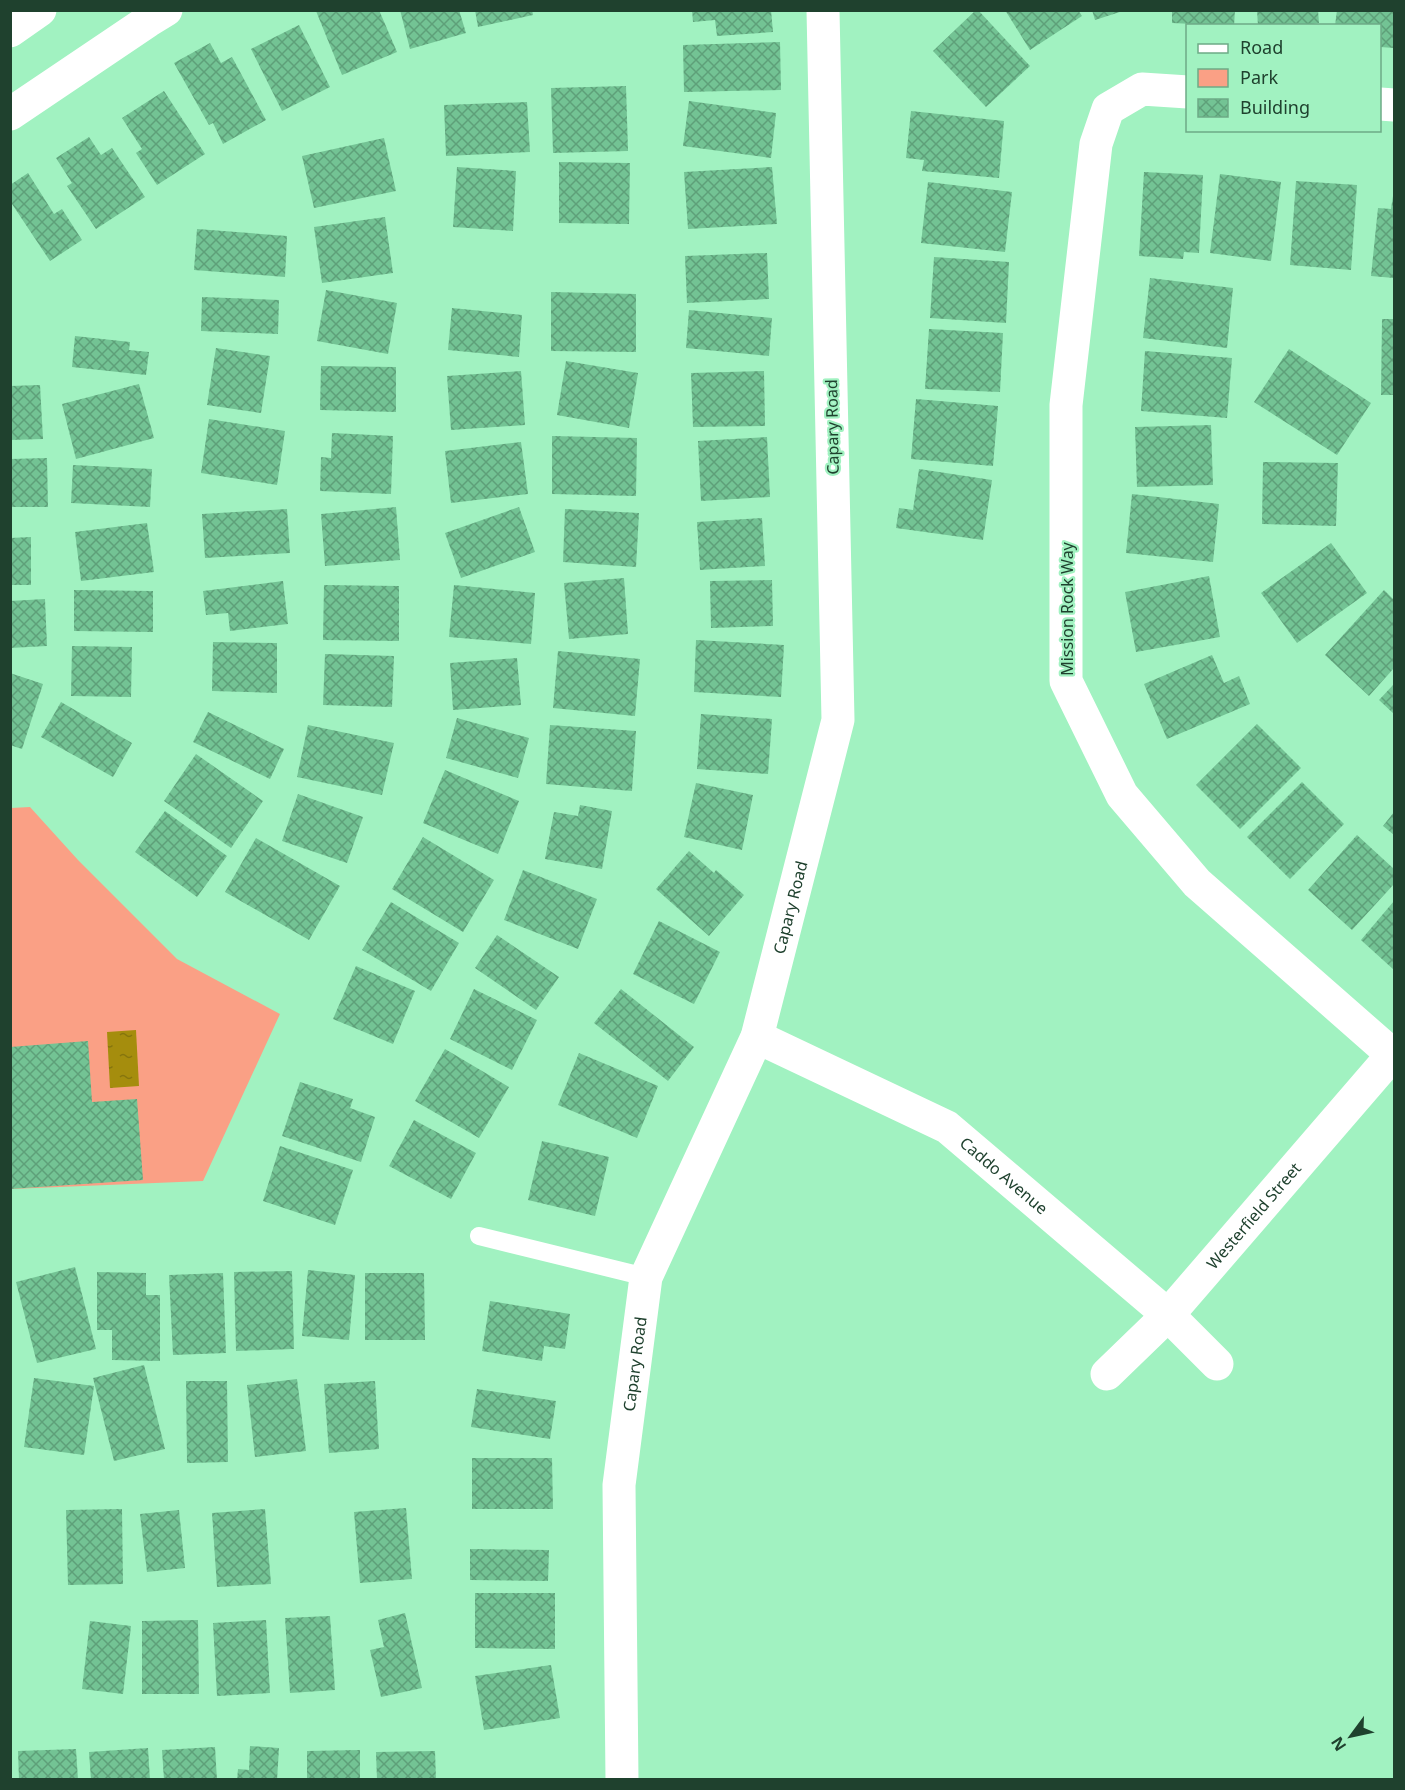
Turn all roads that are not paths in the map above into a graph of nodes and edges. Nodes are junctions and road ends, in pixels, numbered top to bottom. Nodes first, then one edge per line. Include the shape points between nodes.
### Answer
1 (40, 10) edge
2 (166, 10) edge
3 (823, 10) edge
4 (10, 31) edge
5 (1186, 92) edge
6 (10, 114) edge
7 (757, 1037) junction
8 (1394, 1055) edge
9 (479, 1236) dead end
10 (646, 1277) junction
11 (1168, 1315) junction
12 (1217, 1364) dead end
13 (1107, 1374) dead end
14 (622, 1779) edge

1 - 4 street
2 - 6 street
3 - 7 street, Capary Road via 838,720
5 - 8 street, Mission Rock Way via 1142,89 1108,109 1096,144 1066,405 1066,681 1122,795 1197,883
7 - 10 street, Capary Road
7 - 11 street, Caddo Avenue via 947,1127
8 - 11 street, Westerfield Street
9 - 10 lane
10 - 14 street, Capary Road via 619,1485
11 - 12 street, Caddo Avenue
11 - 13 street, Westerfield Street

